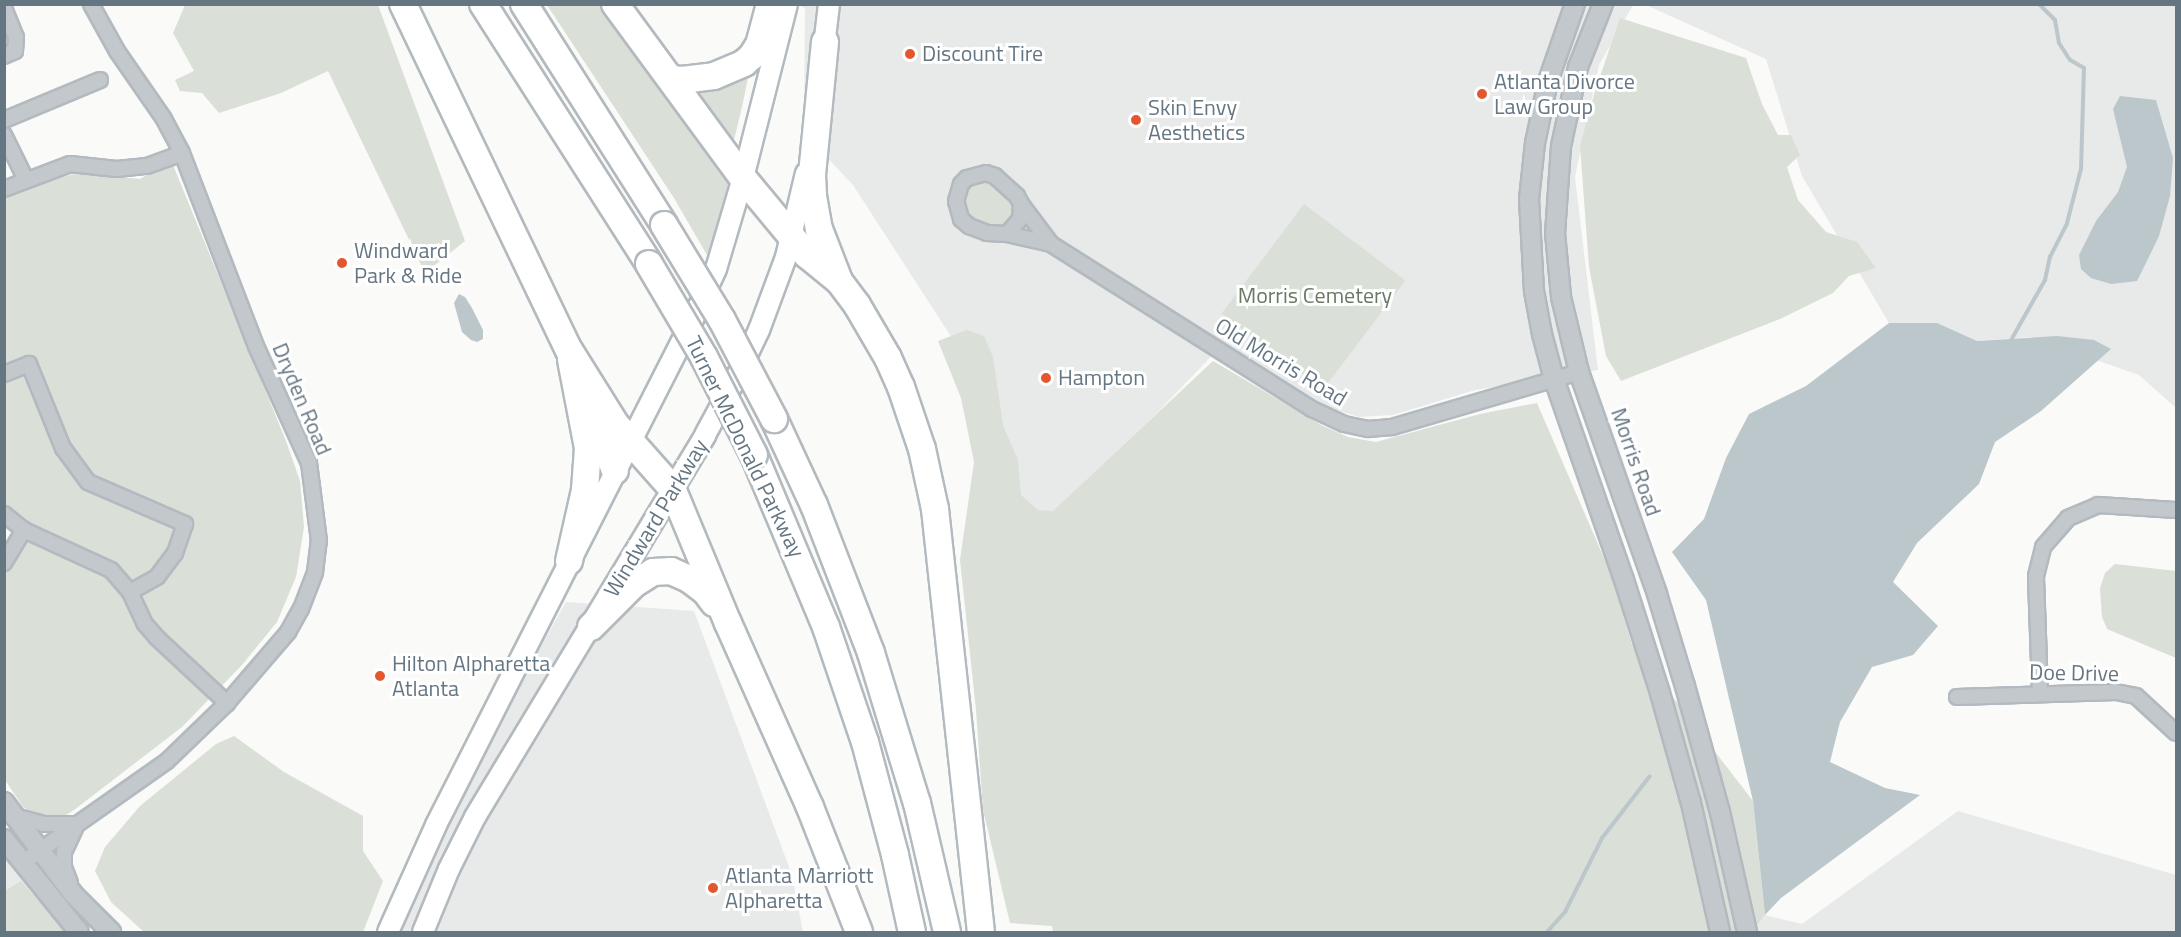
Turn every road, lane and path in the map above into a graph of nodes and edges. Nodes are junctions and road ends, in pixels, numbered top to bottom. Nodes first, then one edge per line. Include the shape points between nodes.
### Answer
1 (91, 4) edge
2 (403, 4) edge
3 (483, 4) edge
4 (524, 4) edge
5 (615, 4) edge
6 (770, 4) edge
7 (787, 4) edge
8 (829, 4) edge
9 (1575, 4) edge
10 (1604, 4) edge
11 (4, 8) edge
12 (825, 42) junction
13 (4, 56) edge
14 (671, 79) junction
15 (100, 80) dead end
16 (4, 120) edge
17 (4, 135) edge
18 (182, 153) junction
19 (744, 178) junction
20 (26, 180) junction
21 (4, 189) edge
22 (1021, 204) junction
23 (1007, 234) junction
24 (791, 237) junction
25 (1050, 244) junction
26 (839, 281) junction
27 (569, 350) junction
28 (1579, 372) junction
29 (4, 374) edge
30 (1554, 379) junction
31 (593, 387) junction
32 (630, 441) junction
33 (615, 471) junction
34 (672, 488) junction
35 (2176, 510) edge
36 (4, 514) edge
37 (24, 530) junction
38 (569, 561) junction
39 (4, 563) edge
40 (130, 592) junction
41 (728, 623) junction
42 (591, 627) junction
43 (2040, 692) junction
44 (1957, 697) dead end
45 (227, 703) junction
46 (2176, 734) edge
47 (9, 809) edge
48 (78, 824) junction
49 (4, 838) edge
50 (39, 850) junction
51 (22, 863) junction
52 (73, 894) junction
53 (79, 933) edge
54 (111, 933) edge
55 (388, 933) edge
56 (423, 933) edge
57 (859, 933) edge
58 (912, 933) edge
59 (947, 933) edge
60 (981, 933) edge
61 (1720, 933) edge
62 (1747, 933) edge

1 - 18 street, Dryden Road
2 - 27 highway
3 - 58 highway, Turner McDonald Parkway, bridge via 649,264 699,348 754,455 826,627 858,721
4 - 59 highway, Turner McDonald Parkway, bridge via 722,320 814,505 871,653 917,803
5 - 14 highway
6 - 14 highway via 759,45 744,63 714,76
7 - 19 main road
8 - 12 main road, Windward Parkway
9 - 30 street via 1542,102 1529,199 1534,291
10 - 28 street, Morris Road via 1568,104 1556,189 1555,233 1561,297
11 - 13 street via 16,37 15,51
12 - 24 main road, Windward Parkway via 806,175
12 - 26 highway via 813,196 819,229
14 - 19 highway
15 - 16 street
17 - 20 street
18 - 20 street via 147,166 117,169 70,164
18 - 45 street, Dryden Road via 256,346 309,463 317,511 315,572 301,609 275,649
19 - 24 highway
19 - 32 main road via 716,269
20 - 21 street
22 - 23 street via 1018,224
22 - 23 street, Old Morris Road via 1012,189 995,176 974,175 961,184 956,201 961,219 978,231
22 - 25 street, Old Morris Road
23 - 25 street, Old Morris Road
24 - 26 highway
24 - 34 main road, Windward Parkway via 759,330 705,435
25 - 30 street, Old Morris Road via 1312,409 1344,424 1368,429 1392,427
26 - 60 highway via 888,358 913,418 927,470 942,562
27 - 31 highway
27 - 38 highway via 588,448 585,490
28 - 30 street, Old Morris Road
28 - 62 street, Morris Road via 1685,686 1720,812
29 - 40 street via 29,364 63,448 88,482 185,524 175,553 157,577
30 - 61 street via 1657,683 1691,803
31 - 32 highway
31 - 33 highway via 596,419
32 - 33 main road
32 - 34 highway
33 - 38 main road
34 - 41 highway
34 - 42 main road, Windward Parkway
35 - 43 street via 2098,505 2068,518 2043,546 2036,576
36 - 37 street
37 - 39 street
37 - 40 street via 111,570
38 - 55 main road via 436,825
40 - 45 street via 145,624 157,638
41 - 42 highway via 705,591 671,571 653,572 634,584
41 - 57 highway via 810,807
42 - 56 main road, Windward Parkway via 475,817
43 - 44 street, Doe Drive
43 - 46 street, Doe Drive via 2116,692 2136,696
45 - 48 street, Dryden Road via 167,761
47 - 48 street via 44,824
47 - 50 street
48 - 50 street, Dryden Road
48 - 52 street via 64,852 64,867
49 - 51 street
50 - 51 street, Dryden Road
50 - 52 street
51 - 53 street
52 - 54 street

